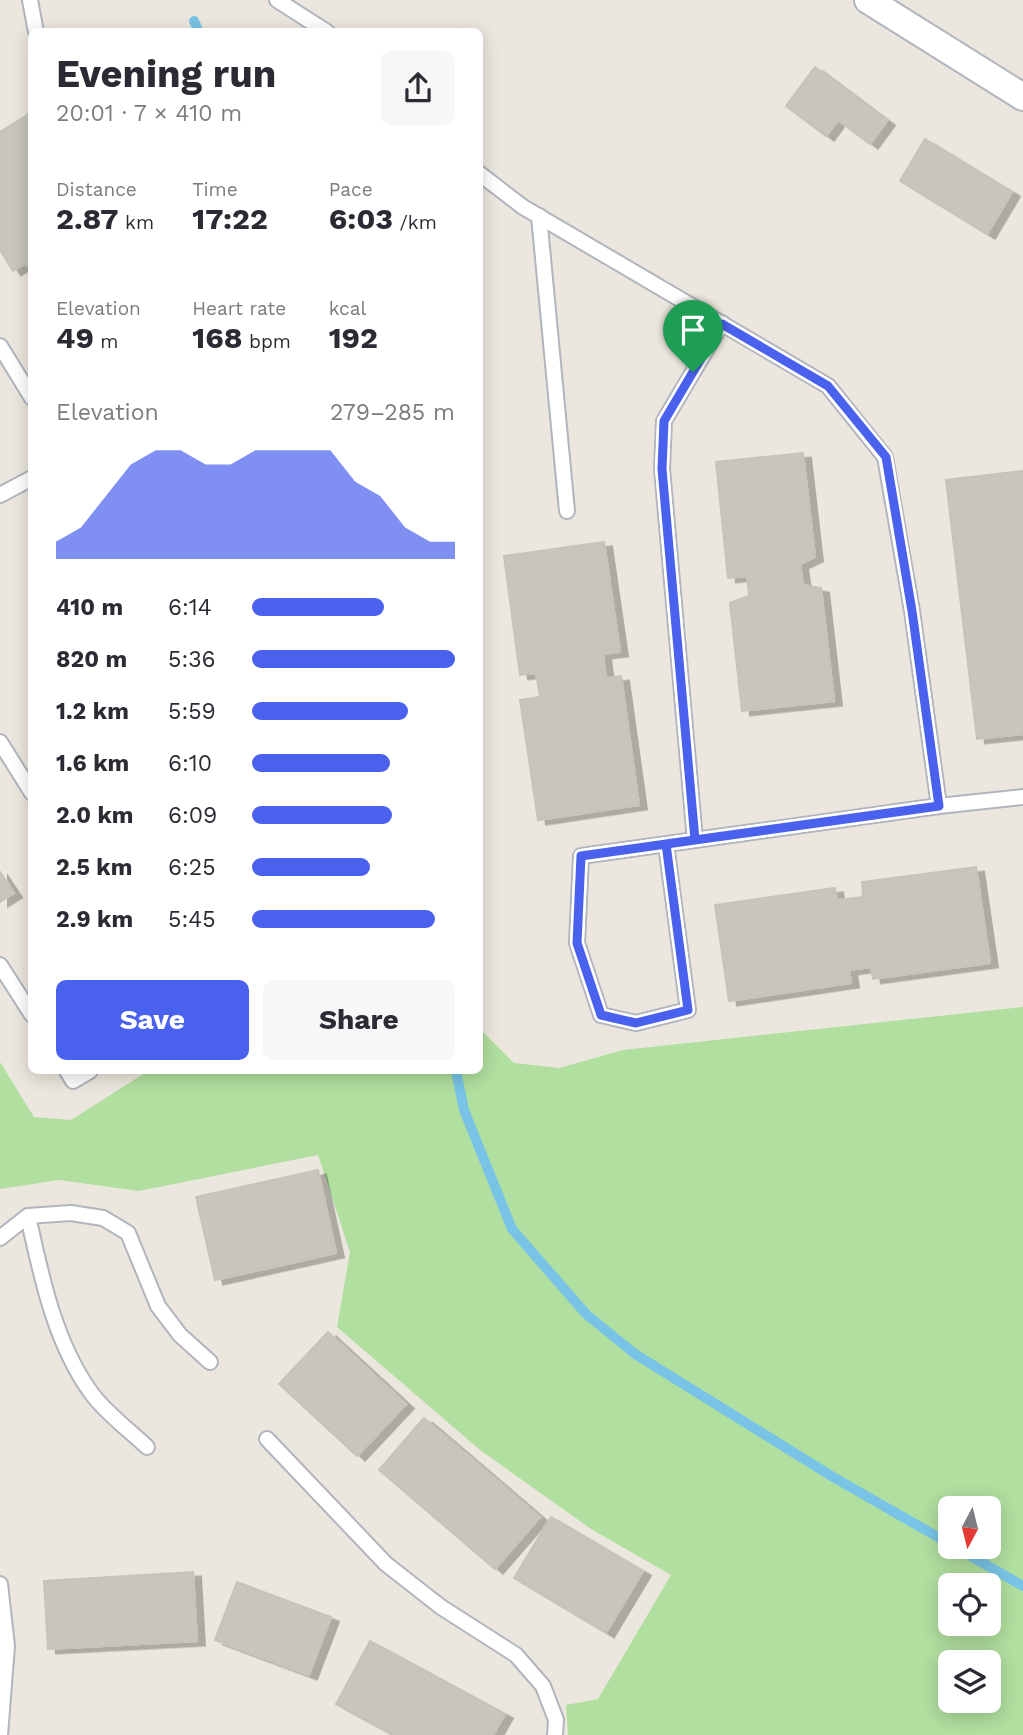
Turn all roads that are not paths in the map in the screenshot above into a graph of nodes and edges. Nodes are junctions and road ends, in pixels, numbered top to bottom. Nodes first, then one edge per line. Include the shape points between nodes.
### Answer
1 (30, 0) edge
2 (277, 0) edge
3 (868, 0) edge
4 (35, 28) edge
5 (321, 28) edge
6 (1023, 97) edge
7 (483, 176) edge
8 (539, 216) junction
9 (722, 324) junction
10 (0, 346) edge
11 (28, 392) edge
12 (28, 480) edge
13 (0, 495) edge
14 (567, 511) dead end
15 (0, 742) edge
16 (28, 787) edge
17 (1023, 797) edge
18 (939, 806) junction
19 (695, 840) junction
20 (666, 844) junction
21 (0, 965) edge
22 (28, 1009) edge
23 (69, 1074) edge
24 (85, 1074) edge
25 (28, 1216) junction
26 (0, 1238) edge
27 (210, 1362) dead end
28 (267, 1439) dead end
29 (147, 1447) dead end
30 (0, 1584) edge
31 (3, 1668) edge
32 (0, 1735) edge
33 (555, 1735) edge

1 - 4 lane
2 - 5 lane
3 - 6 street
7 - 8 lane
8 - 9 lane
8 - 14 lane
9 - 18 lane via 828,386 886,457
9 - 19 lane via 664,421 662,469
10 - 11 lane
12 - 13 lane
15 - 16 lane
17 - 18 lane
18 - 19 lane
19 - 20 lane
20 - 20 lane via 581,856 577,943 601,1015 636,1023 688,1010
21 - 22 lane
23 - 24 lane via 73,1081
25 - 26 lane
25 - 27 lane via 71,1213 103,1218 128,1233 158,1306 180,1335
25 - 29 lane via 40,1275 72,1359 93,1395
28 - 33 lane via 386,1564 440,1607 516,1655 543,1686 556,1720
30 - 31 lane via 7,1646
31 - 32 lane

